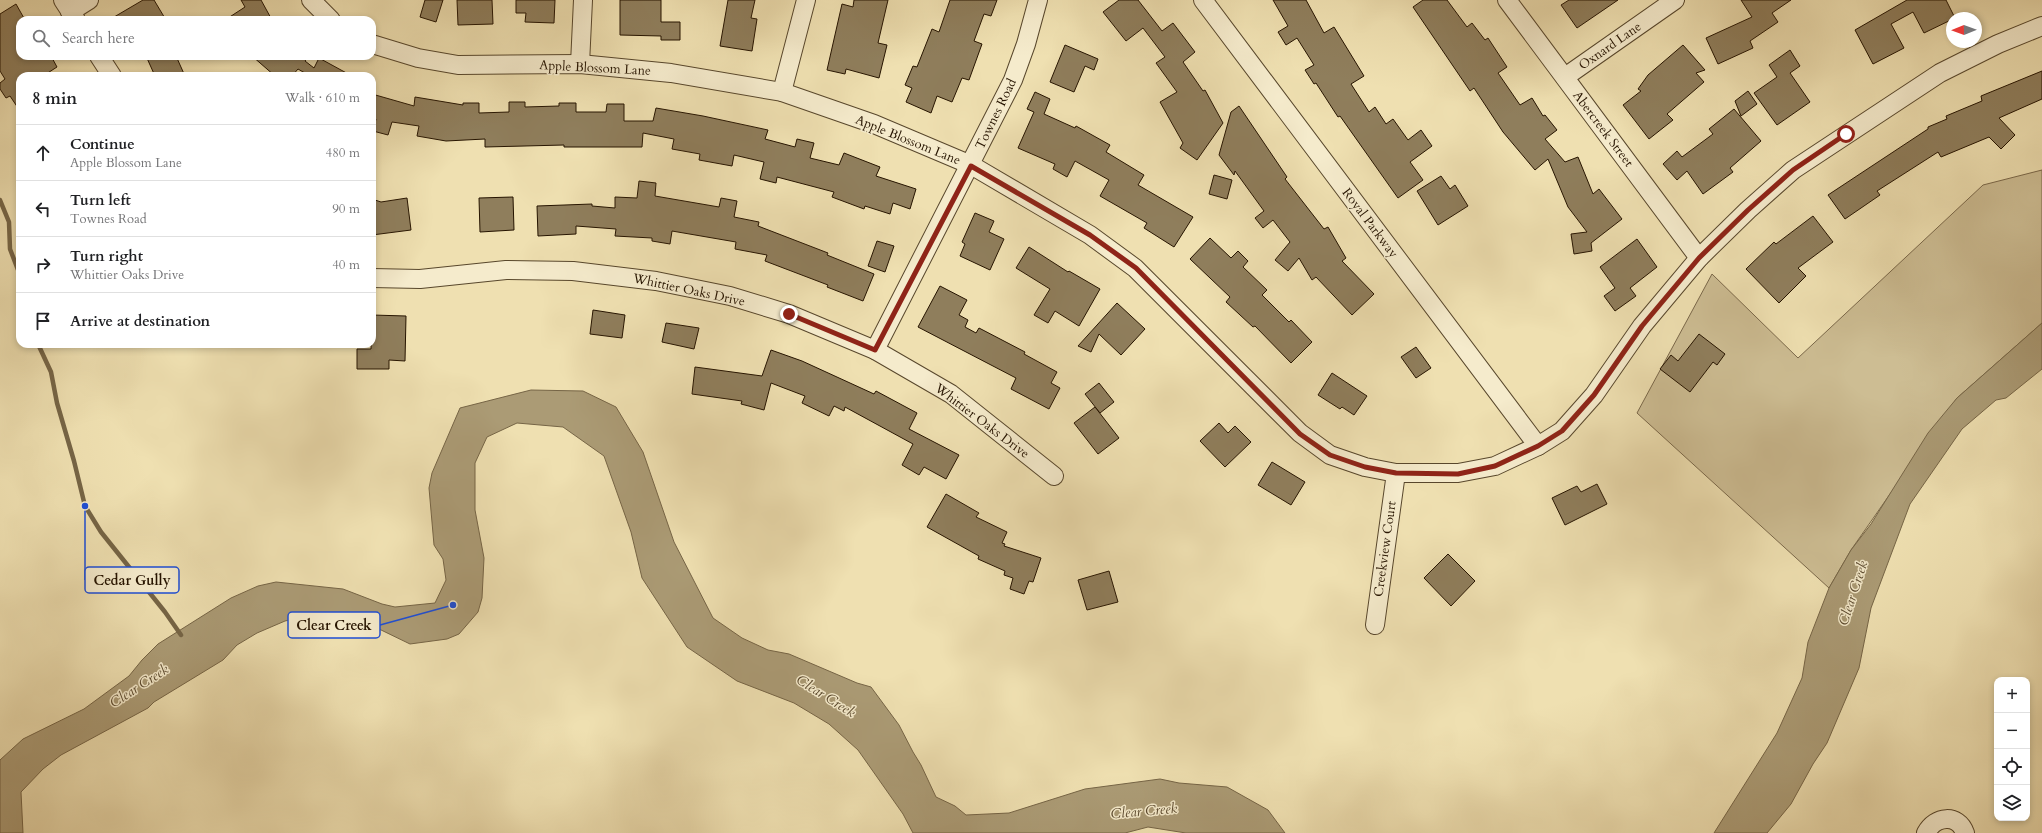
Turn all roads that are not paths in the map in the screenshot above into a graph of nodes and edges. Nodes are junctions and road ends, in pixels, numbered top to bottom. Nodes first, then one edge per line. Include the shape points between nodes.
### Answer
1 (88, 0) edge
2 (310, 0) edge
3 (583, 0) edge
4 (806, 0) edge
5 (1038, 0) edge
6 (1203, 0) edge
7 (1507, 0) edge
8 (1675, 0) edge
9 (69, 11) edge
10 (327, 16) edge
11 (2042, 26) edge
12 (376, 45) edge
13 (102, 60) edge
14 (580, 64) junction
15 (109, 72) edge
16 (1565, 77) junction
17 (782, 92) junction
18 (971, 166) junction
19 (1699, 258) junction
20 (376, 278) edge
21 (875, 350) junction
22 (1538, 446) junction
23 (1396, 473) junction
24 (1054, 476) dead end
25 (1375, 625) dead end
26 (1926, 833) edge
27 (1965, 833) edge

1 - 9 street
2 - 10 street
3 - 14 street
4 - 17 street
5 - 18 street, Townes Road via 1013,80
6 - 22 street, Royal Parkway
7 - 16 street, Abercreek Street
8 - 16 street, Oxnard Lane
11 - 19 street, Apple Blossom Lane via 1998,44 1940,73 1793,170
12 - 14 street, Apple Blossom Lane via 418,58 458,65
13 - 15 street
14 - 17 street, Apple Blossom Lane via 671,73
16 - 19 street, Abercreek Street
17 - 18 street, Apple Blossom Lane via 874,124
18 - 21 street, Townes Road
18 - 23 street, Apple Blossom Lane via 1090,235 1136,268 1300,434 1330,455 1365,467
19 - 22 street, Apple Blossom Lane via 1642,326 1594,395 1562,431
20 - 21 street, Whittier Oaks Drive via 420,279 513,270 573,271 656,281 730,296 789,314
21 - 24 street, Whittier Oaks Drive via 951,394
22 - 23 street, Apple Blossom Lane via 1495,466 1458,474
23 - 25 street, Creekview Court
26 - 27 street via 1934,822 1948,818 1957,821

